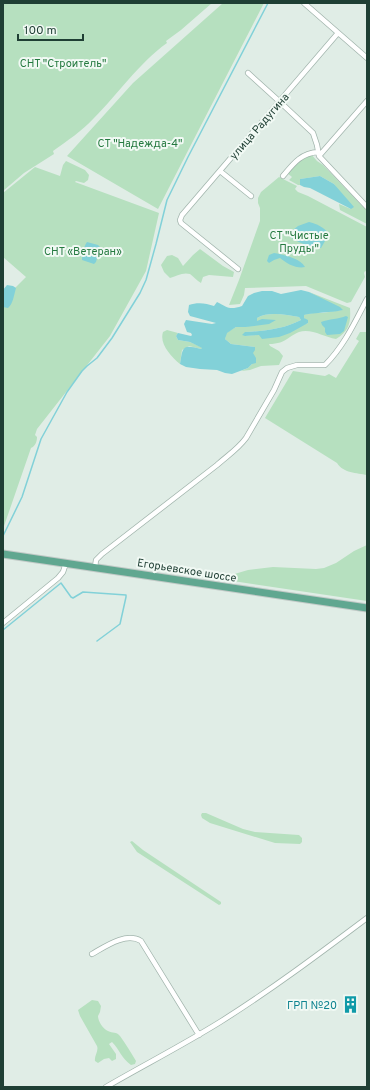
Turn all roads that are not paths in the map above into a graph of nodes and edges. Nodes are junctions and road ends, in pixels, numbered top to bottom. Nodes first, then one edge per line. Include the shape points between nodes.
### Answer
1 (304, 3) edge
2 (338, 33) junction
3 (367, 58) edge
4 (248, 73) dead end
5 (367, 101) edge
6 (280, 102) junction
7 (319, 154) junction
8 (220, 171) junction
9 (283, 176) dead end
10 (251, 196) dead end
11 (367, 208) edge
12 (238, 269) dead end
13 (367, 299) edge
14 (3, 554) edge
15 (66, 563) junction
16 (95, 568) junction
17 (367, 608) edge
18 (3, 623) edge
19 (367, 918) edge
20 (92, 954) dead end
21 (199, 1035) junction
22 (106, 1087) edge

1 - 2 street
2 - 3 street
2 - 6 street, улица Радугина
4 - 6 street
5 - 7 street
6 - 7 street via 315,138
6 - 8 street, улица Радугина
7 - 9 street via 311,152 299,159
7 - 11 street
8 - 10 street
8 - 12 street, улица Радугина via 180,220
13 - 16 street via 347,336 325,365 297,365 282,372 241,444 102,554 96,560
14 - 15 main road, Егорьевское шоссе
15 - 16 main road, Егорьевское шоссе
15 - 18 street via 64,572 58,578
16 - 17 main road, Егорьевское шоссе
19 - 21 street via 309,962
20 - 21 street via 122,939 130,937 141,941
21 - 22 street

